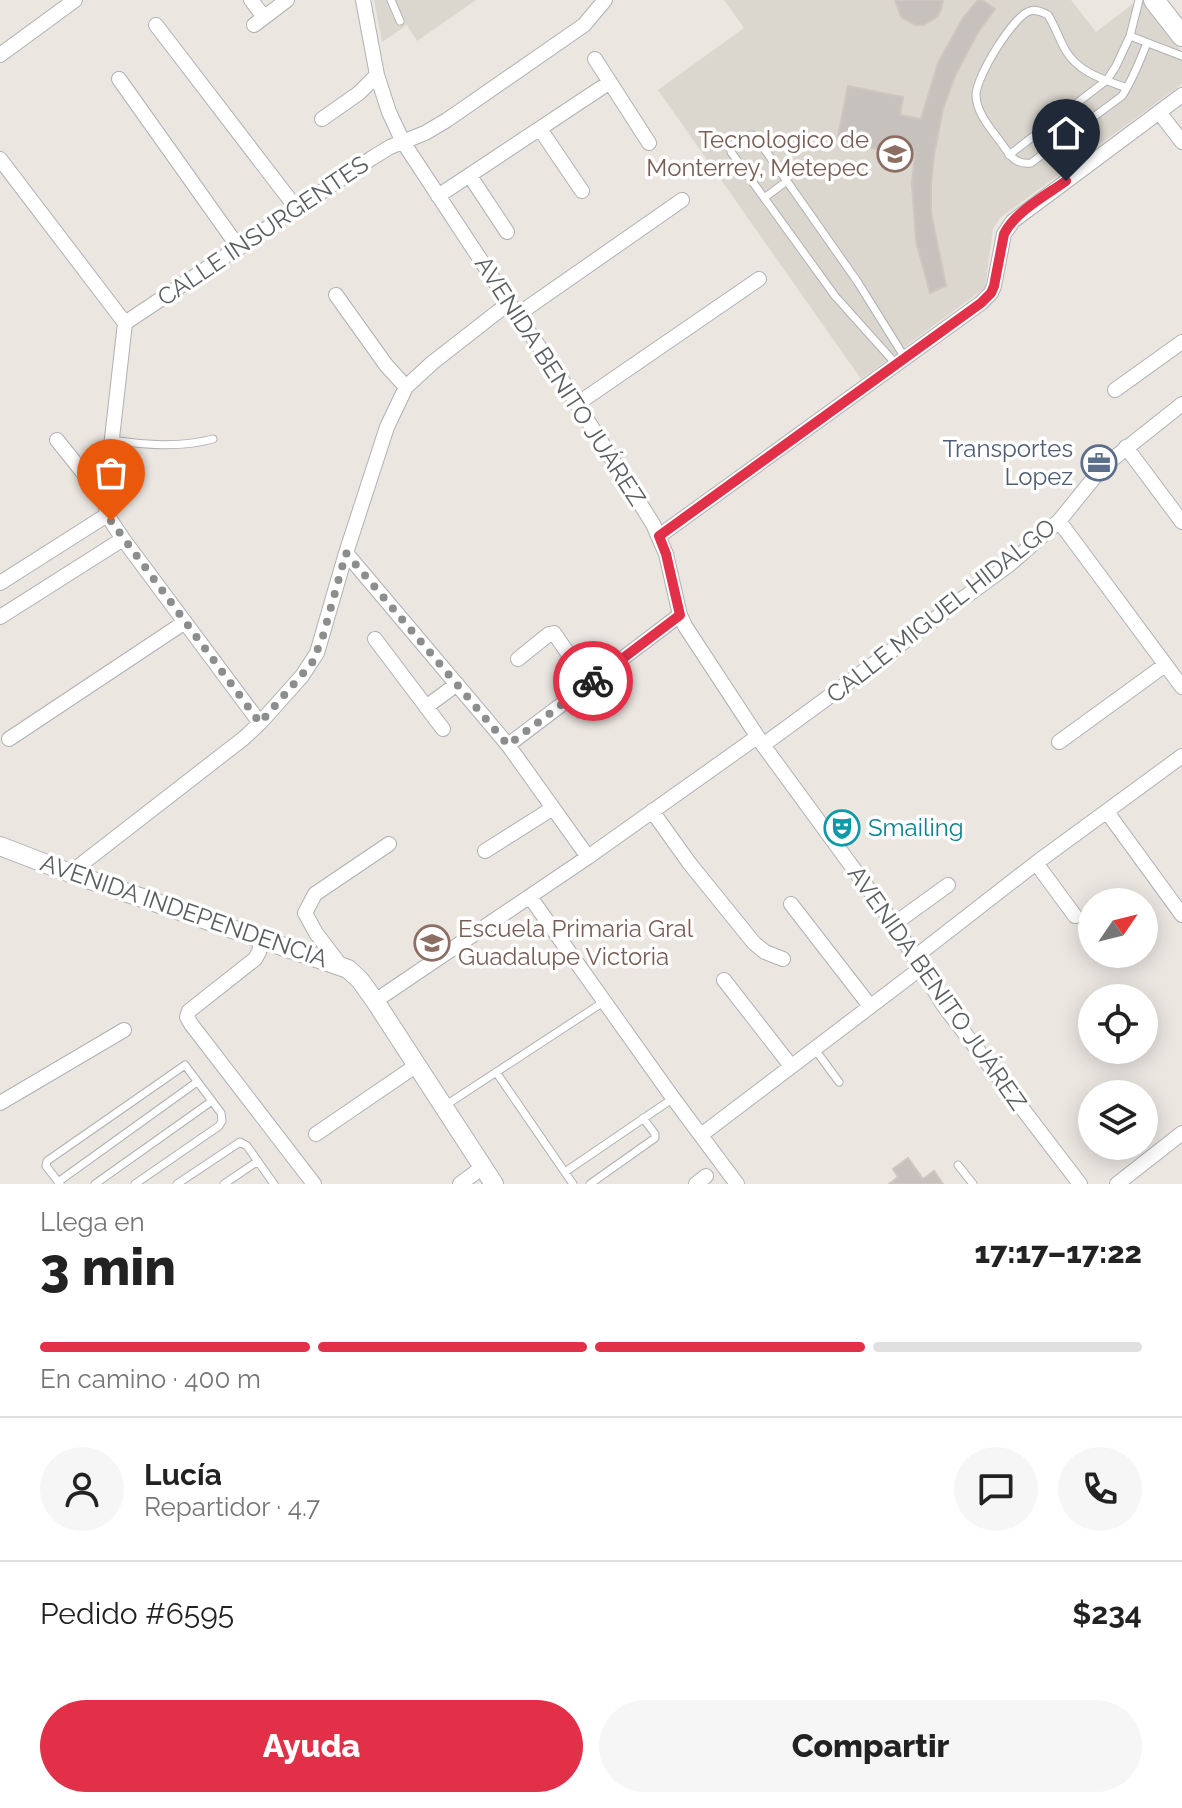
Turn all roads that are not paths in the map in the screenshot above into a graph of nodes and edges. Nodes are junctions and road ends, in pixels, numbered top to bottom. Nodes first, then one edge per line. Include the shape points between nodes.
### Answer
1 (75, 0) edge
2 (251, 0) edge
3 (287, 0) edge
4 (363, 0) edge
5 (391, 0) edge
6 (605, 0) edge
7 (1139, 0) edge
8 (1154, 0) edge
9 (400, 21) dead end
10 (156, 25) dead end
11 (1130, 36) junction
12 (1182, 36) edge
13 (1147, 43) junction
14 (0, 55) edge
15 (1182, 56) edge
16 (595, 59) dead end
17 (377, 75) junction
18 (119, 79) dead end
19 (1107, 80) junction
20 (610, 82) junction
21 (1127, 88) junction
22 (1182, 95) edge
23 (1068, 110) junction
24 (1159, 112) junction
25 (322, 119) dead end
26 (1080, 127) junction
27 (540, 129) junction
28 (1041, 131) junction
29 (403, 142) junction
30 (1182, 142) edge
31 (649, 143) dead end
32 (1053, 148) junction
33 (1009, 155) junction
34 (0, 159) edge
35 (470, 176) junction
36 (787, 181) junction
37 (582, 191) dead end
38 (438, 196) junction
39 (764, 198) junction
40 (682, 200) dead end
41 (297, 209) junction
42 (507, 232) dead end
43 (239, 248) junction
44 (759, 279) dead end
45 (336, 295) dead end
46 (513, 309) junction
47 (125, 323) junction
48 (1182, 342) edge
49 (901, 361) junction
50 (406, 387) junction
51 (1115, 390) dead end
52 (577, 404) junction
53 (1182, 404) edge
54 (213, 439) dead end
55 (57, 440) dead end
56 (112, 440) junction
57 (1126, 447) junction
58 (105, 500) junction
59 (107, 515) junction
60 (1059, 521) junction
61 (1182, 522) edge
62 (659, 536) junction
63 (123, 539) junction
64 (346, 553) junction
65 (0, 583) edge
66 (680, 615) junction
67 (0, 617) edge
68 (185, 622) junction
69 (375, 639) dead end
70 (518, 659) dead end
71 (1165, 665) junction
72 (457, 684) junction
73 (589, 684) junction
74 (1182, 687) edge
75 (426, 707) junction
76 (260, 723) junction
77 (443, 729) dead end
78 (9, 739) dead end
79 (760, 741) junction
80 (1059, 742) dead end
81 (508, 745) junction
82 (1182, 756) edge
83 (553, 808) junction
84 (652, 811) junction
85 (1107, 812) junction
86 (389, 844) dead end
87 (0, 846) edge
88 (485, 851) dead end
89 (588, 857) junction
90 (1036, 863) junction
91 (70, 873) junction
92 (948, 885) dead end
93 (530, 897) junction
94 (791, 904) dead end
95 (1182, 915) edge
96 (1075, 916) dead end
97 (894, 924) junction
98 (262, 938) junction
99 (783, 959) dead end
100 (918, 963) junction
101 (341, 966) junction
102 (724, 980) dead end
103 (375, 1001) junction
104 (605, 1001) junction
105 (870, 1006) junction
106 (124, 1030) dead end
107 (814, 1048) junction
108 (417, 1065) junction
109 (791, 1066) junction
110 (496, 1072) junction
111 (197, 1082) junction
112 (839, 1082) dead end
113 (673, 1098) junction
114 (212, 1101) junction
115 (0, 1103) edge
116 (444, 1106) junction
117 (643, 1118) junction
118 (1182, 1133) edge
119 (316, 1134) dead end
120 (701, 1135) junction
121 (258, 1161) junction
122 (958, 1165) dead end
123 (483, 1167) junction
124 (565, 1172) junction
125 (59, 1183) edge
126 (95, 1184) edge
127 (135, 1184) edge
128 (177, 1184) edge
129 (224, 1184) edge
130 (274, 1184) edge
131 (314, 1184) edge
132 (460, 1184) edge
133 (494, 1184) edge
134 (573, 1184) edge
135 (590, 1184) edge
136 (737, 1184) edge
137 (973, 1184) edge
138 (1080, 1184) edge
139 (1117, 1184) edge

1 - 14 street
2 - 3 street via 259,21
4 - 17 street, AVENIDA BENITO JUÁREZ
5 - 9 lane
6 - 29 street, CALLE INSURGENTES via 584,25 447,120
7 - 11 lane
8 - 12 main road
10 - 41 street
11 - 13 lane
11 - 19 lane
13 - 15 lane
13 - 21 lane
16 - 20 street
17 - 25 street
17 - 29 street, AVENIDA BENITO JUÁREZ
18 - 43 street
19 - 21 lane
19 - 23 lane
19 - 33 lane via 1072,59 1048,15 1024,14 976,91 981,114
20 - 27 street
20 - 31 street
21 - 26 lane
22 - 24 street
23 - 26 lane
23 - 28 lane
24 - 30 street
24 - 49 street via 1013,221 1004,234 994,286 986,299
26 - 32 lane
27 - 35 street
27 - 37 street
28 - 32 lane
28 - 33 lane
29 - 38 street, AVENIDA BENITO JUÁREZ
29 - 41 street, CALLE INSURGENTES
32 - 33 lane via 1026,164
34 - 47 street
35 - 38 street
35 - 42 street
36 - 39 lane
36 - 39 lane via 756,137 735,143 731,152
36 - 49 lane via 857,281
38 - 46 street, AVENIDA BENITO JUÁREZ
39 - 49 lane via 842,306
40 - 46 street
41 - 43 street, CALLE INSURGENTES
43 - 47 street, CALLE INSURGENTES
44 - 52 street
45 - 50 street
46 - 50 street via 432,363
46 - 52 street, AVENIDA BENITO JUÁREZ
47 - 56 street
48 - 51 street
49 - 62 street
50 - 64 street via 387,427
52 - 62 street, AVENIDA BENITO JUÁREZ
53 - 57 street, CALLE MIGUEL HIDALGO
54 - 56 lane via 174,446
55 - 58 street
56 - 58 street
57 - 60 street, CALLE MIGUEL HIDALGO
57 - 61 street
58 - 59 street
59 - 63 street
59 - 65 street
60 - 71 street
60 - 79 street, CALLE MIGUEL HIDALGO via 1010,564
62 - 66 street, AVENIDA BENITO JUÁREZ
63 - 67 street
63 - 68 street
64 - 72 street
64 - 76 street via 312,663
66 - 73 street
66 - 79 street, AVENIDA BENITO JUÁREZ
68 - 76 street
68 - 78 street
69 - 75 street
70 - 73 street via 554,633
71 - 74 street
71 - 80 street
72 - 75 street
72 - 81 street
73 - 81 street
75 - 77 street
76 - 91 street
79 - 84 street, CALLE MIGUEL HIDALGO
79 - 97 street, AVENIDA BENITO JUÁREZ
81 - 83 street
82 - 85 street
83 - 88 street
83 - 89 street
84 - 89 street, CALLE MIGUEL HIDALGO
84 - 99 street via 754,943
85 - 90 street
85 - 95 street
86 - 101 street via 315,894 305,913
87 - 91 street, AVENIDA INDEPENDENCIA
89 - 93 street, CALLE MIGUEL HIDALGO
90 - 96 street
90 - 100 street
91 - 98 street, AVENIDA INDEPENDENCIA
92 - 97 street
93 - 103 street, CALLE MIGUEL HIDALGO
93 - 104 street
94 - 105 street
97 - 100 street, AVENIDA BENITO JUÁREZ
98 - 101 street, AVENIDA INDEPENDENCIA
98 - 131 street via 255,959 187,1017
100 - 105 street
100 - 138 street, AVENIDA BENITO JUÁREZ via 970,1041
101 - 103 street, AVENIDA INDEPENDENCIA via 355,974
102 - 109 street
103 - 108 street, AVENIDA INDEPENDENCIA
104 - 110 lane
104 - 113 street
105 - 107 street
106 - 115 street
107 - 109 street
107 - 112 lane
108 - 116 street, AVENIDA INDEPENDENCIA
108 - 119 street
109 - 120 street
110 - 116 lane
110 - 124 lane
111 - 114 lane
111 - 125 lane
111 - 125 lane via 185,1065 48,1160 46,1166
113 - 117 lane
113 - 120 street
114 - 126 lane
114 - 127 lane via 222,1116 219,1126
116 - 123 street, AVENIDA INDEPENDENCIA
117 - 124 lane
117 - 135 lane via 655,1138
118 - 139 street
120 - 136 street
121 - 128 lane via 240,1142
121 - 129 lane
121 - 130 lane
122 - 137 lane
123 - 132 street
123 - 133 street, AVENIDA INDEPENDENCIA
124 - 134 lane

